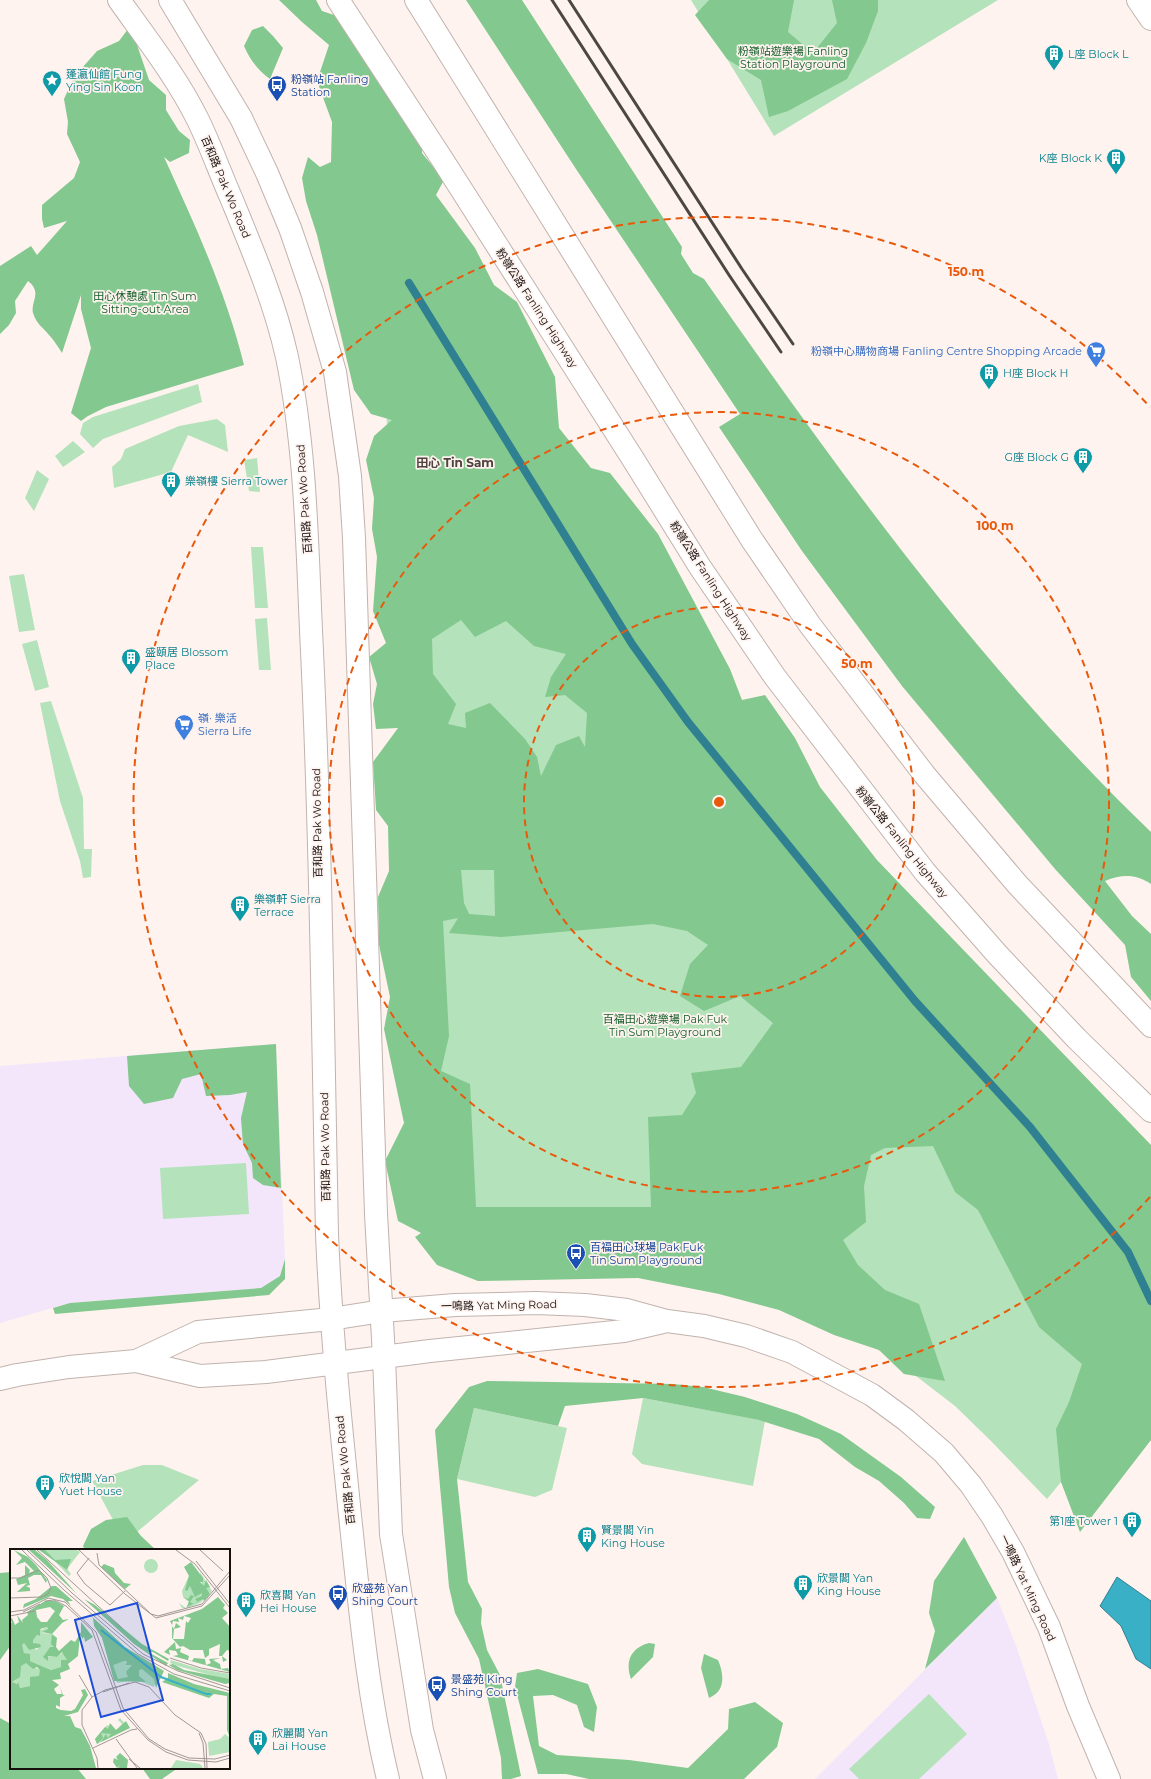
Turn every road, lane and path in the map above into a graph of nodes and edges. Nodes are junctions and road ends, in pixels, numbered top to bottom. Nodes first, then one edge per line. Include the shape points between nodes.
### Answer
1 (119, 0) edge
2 (170, 0) edge
3 (338, 0) edge
4 (416, 0) edge
5 (1138, 0) edge
6 (1151, 19) edge
7 (1151, 1026) edge
8 (1151, 1111) edge
9 (382, 1311) junction
10 (331, 1319) junction
11 (667, 1321) junction
12 (384, 1357) junction
13 (136, 1361) junction
14 (335, 1362) junction
15 (0, 1379) edge
16 (388, 1779) edge
17 (435, 1779) edge
18 (1109, 1779) edge

1 - 10 main road, 百和路 Pak Wo Road via 165,64 196,117 252,249 272,304 286,355 298,421 304,480 314,702
2 - 9 main road via 242,118 267,173 290,228 312,292 335,372 340,402 350,476 354,538 376,1214
3 - 8 main road, 粉嶺公路 Fanling Highway via 442,159 700,567 775,677 924,872 1077,1039
4 - 7 main road via 752,540 810,625 924,774 1012,878
5 - 6 main road
9 - 10 main road, 一鳴路 Yat Ming Road
9 - 11 main road, 一鳴路 Yat Ming Road via 455,1305 536,1303 627,1310
9 - 12 main road
10 - 13 main road, 一鳴路 Yat Ming Road via 198,1332
10 - 14 main road, 百和路 Pak Wo Road
11 - 12 main road, 一鳴路 Yat Ming Road via 624,1331
11 - 18 main road, 一鳴路 Yat Ming Road via 746,1336 792,1352 872,1395 944,1453 975,1491 1013,1552 1048,1627
12 - 14 main road, 一鳴路 Yat Ming Road
12 - 17 main road via 390,1534 422,1730
13 - 14 main road, 一鳴路 Yat Ming Road via 200,1376 266,1372
13 - 15 main road via 70,1367
14 - 16 main road, 百和路 Pak Wo Road via 366,1658 380,1748

